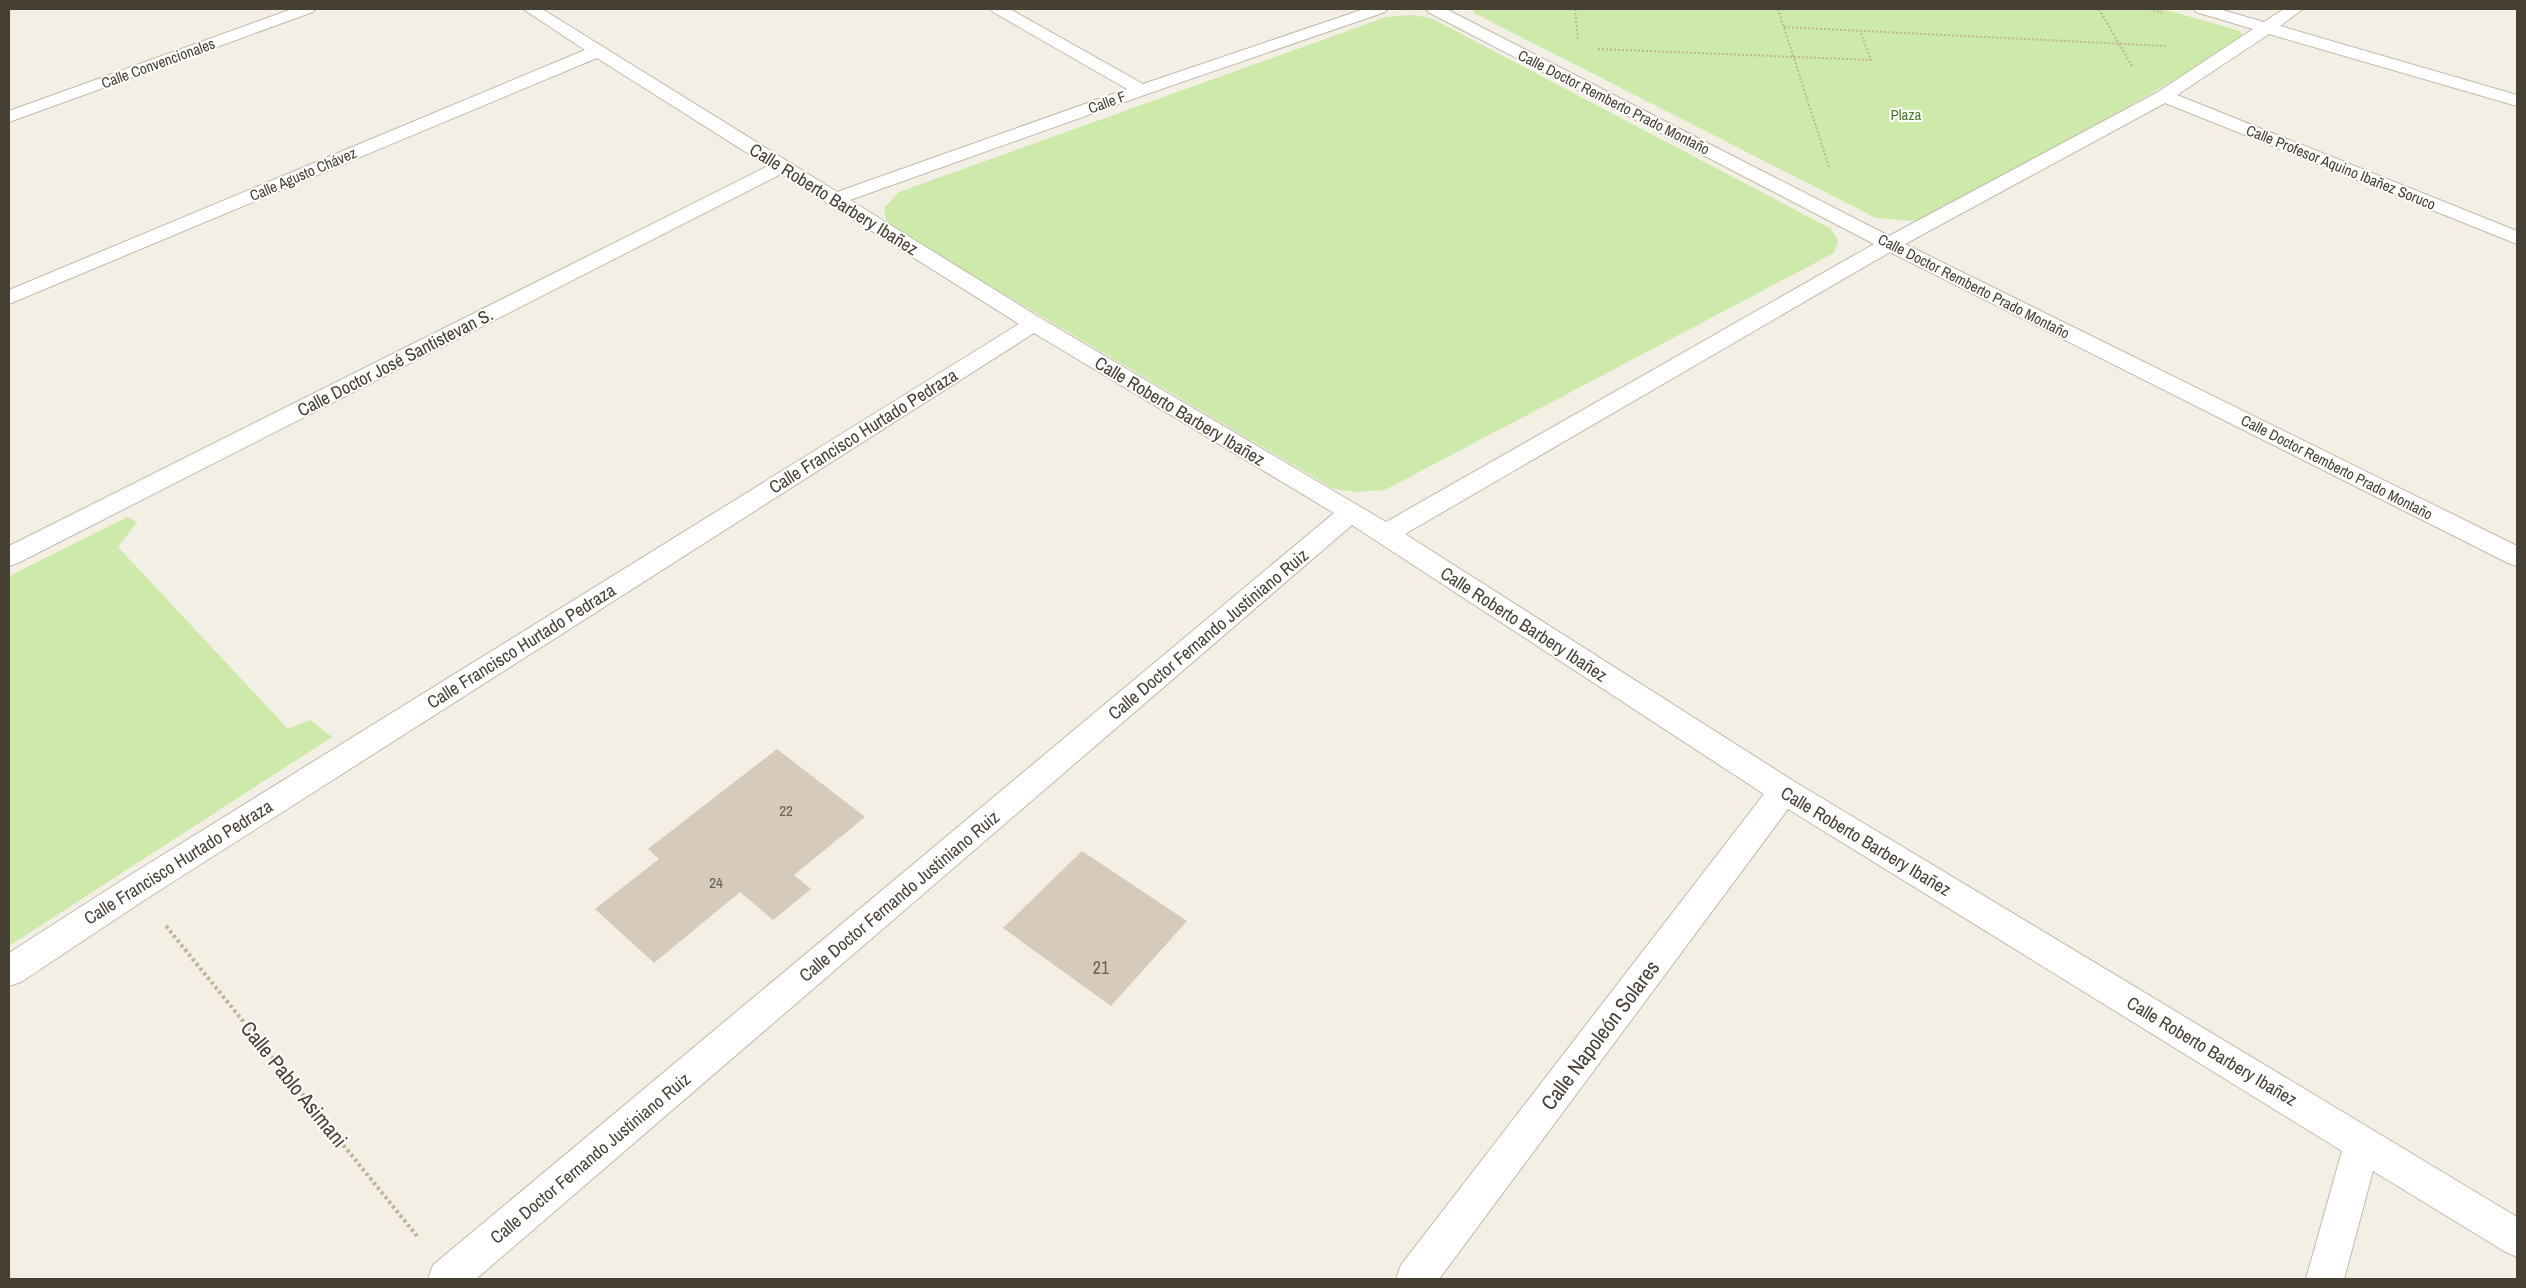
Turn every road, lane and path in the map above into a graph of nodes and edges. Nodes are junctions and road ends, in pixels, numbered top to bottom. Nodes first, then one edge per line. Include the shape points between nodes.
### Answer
1 (307, 9) edge
2 (531, 9) edge
3 (999, 9) edge
4 (1379, 9) edge
5 (1434, 9) edge
6 (1576, 9) edge
7 (1778, 9) edge
8 (2099, 9) edge
9 (2149, 9) edge
10 (2202, 9) edge
11 (2295, 9) edge
12 (2168, 14) dead end
13 (1784, 27) junction
14 (2268, 27) junction
15 (1860, 31) junction
16 (2119, 44) junction
17 (2174, 47) dead end
18 (1578, 48) dead end
19 (1598, 49) dead end
20 (598, 51) junction
21 (1794, 58) junction
22 (2133, 69) dead end
23 (1141, 90) junction
24 (2164, 96) junction
25 (2517, 101) edge
26 (9, 117) edge
27 (782, 166) junction
28 (1829, 168) dead end
29 (835, 199) junction
30 (2517, 238) edge
31 (1889, 244) junction
32 (9, 298) edge
33 (1034, 324) junction
34 (1351, 512) junction
35 (1384, 535) junction
36 (9, 557) edge
37 (2517, 557) edge
38 (1784, 791) junction
39 (136, 888) junction
40 (9, 971) edge
41 (2362, 1143) junction
42 (2517, 1238) edge
43 (449, 1278) edge
44 (1415, 1279) edge
45 (2325, 1279) edge

1 - 26 street, Calle Convencionales
2 - 20 street, Calle Roberto Barbery Ibañez
3 - 23 street
4 - 23 street, Calle F
5 - 31 street, Calle Doctor Remberto Prado Montaño
6 - 18 path
7 - 13 path
8 - 16 path
9 - 12 path
10 - 14 street
11 - 14 street
13 - 15 path
13 - 21 path
14 - 24 street
14 - 25 street
15 - 16 path
15 - 21 path via 1871,60
16 - 17 path
16 - 22 path
19 - 21 path
20 - 27 street, Calle Roberto Barbery Ibañez
20 - 32 street, Calle Agusto Chávez
21 - 28 path
23 - 29 street, Calle F
24 - 30 street, Calle Profesor Aquino Ibañez Soruco
24 - 31 street
27 - 29 street, Calle Roberto Barbery Ibañez
27 - 36 street, Calle Doctor José Santistevan S.
29 - 33 street, Calle Roberto Barbery Ibañez
31 - 35 street
31 - 37 street, Calle Doctor Remberto Prado Montaño
33 - 34 street, Calle Roberto Barbery Ibañez
33 - 39 street, Calle Francisco Hurtado Pedraza
34 - 35 street, Calle Roberto Barbery Ibañez
34 - 43 street, Calle Doctor Fernando Justiniano Ruiz
35 - 38 street, Calle Roberto Barbery Ibañez
38 - 41 street, Calle Roberto Barbery Ibañez
38 - 44 street, Calle Napoleón Solares
39 - 40 street, Calle Francisco Hurtado Pedraza
39 - 43 path, Calle Pablo Asimani
41 - 42 street, Calle Roberto Barbery Ibañez
41 - 45 street

